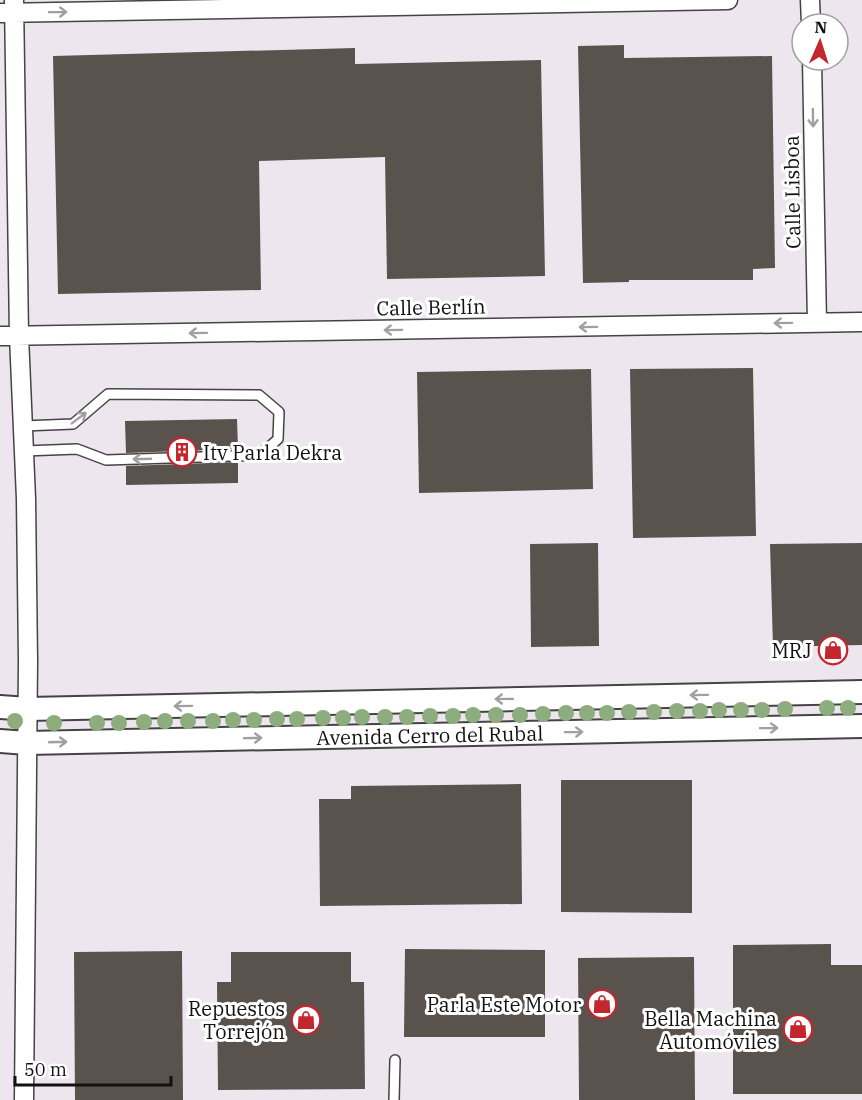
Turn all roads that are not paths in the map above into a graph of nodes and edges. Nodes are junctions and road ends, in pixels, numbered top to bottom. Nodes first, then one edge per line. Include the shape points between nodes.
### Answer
1 (728, 0) edge
2 (9, 9) edge
3 (812, 72) edge
4 (862, 322) edge
5 (817, 323) junction
6 (0, 336) edge
7 (19, 336) junction
8 (23, 426) junction
9 (24, 451) junction
10 (862, 692) edge
11 (0, 707) edge
12 (28, 709) junction
13 (862, 726) edge
14 (0, 741) edge
15 (27, 743) junction
16 (395, 1060) dead end
17 (24, 1100) edge
18 (394, 1100) edge

2 -> 1 street
2 - 7 street
3 -> 5 street, Calle Lisboa
4 - 5 street, Calle Berlín
5 -> 7 street, Calle Berlín
6 - 7 street, Calle Berlín
7 - 8 street
8 - 9 street
8 -> 9 lane via 73,424 108,394 259,394 279,412 278,440 260,455 106,460 77,449
9 - 12 street
10 -> 12 street, Avenida Cerro del Rubal
11 - 12 street, Avenida Cerro del Rubal
12 - 15 street
15 -> 13 street, Avenida Cerro del Rubal
14 - 15 street, Avenida Cerro del Rubal
15 - 17 street
16 - 18 lane

